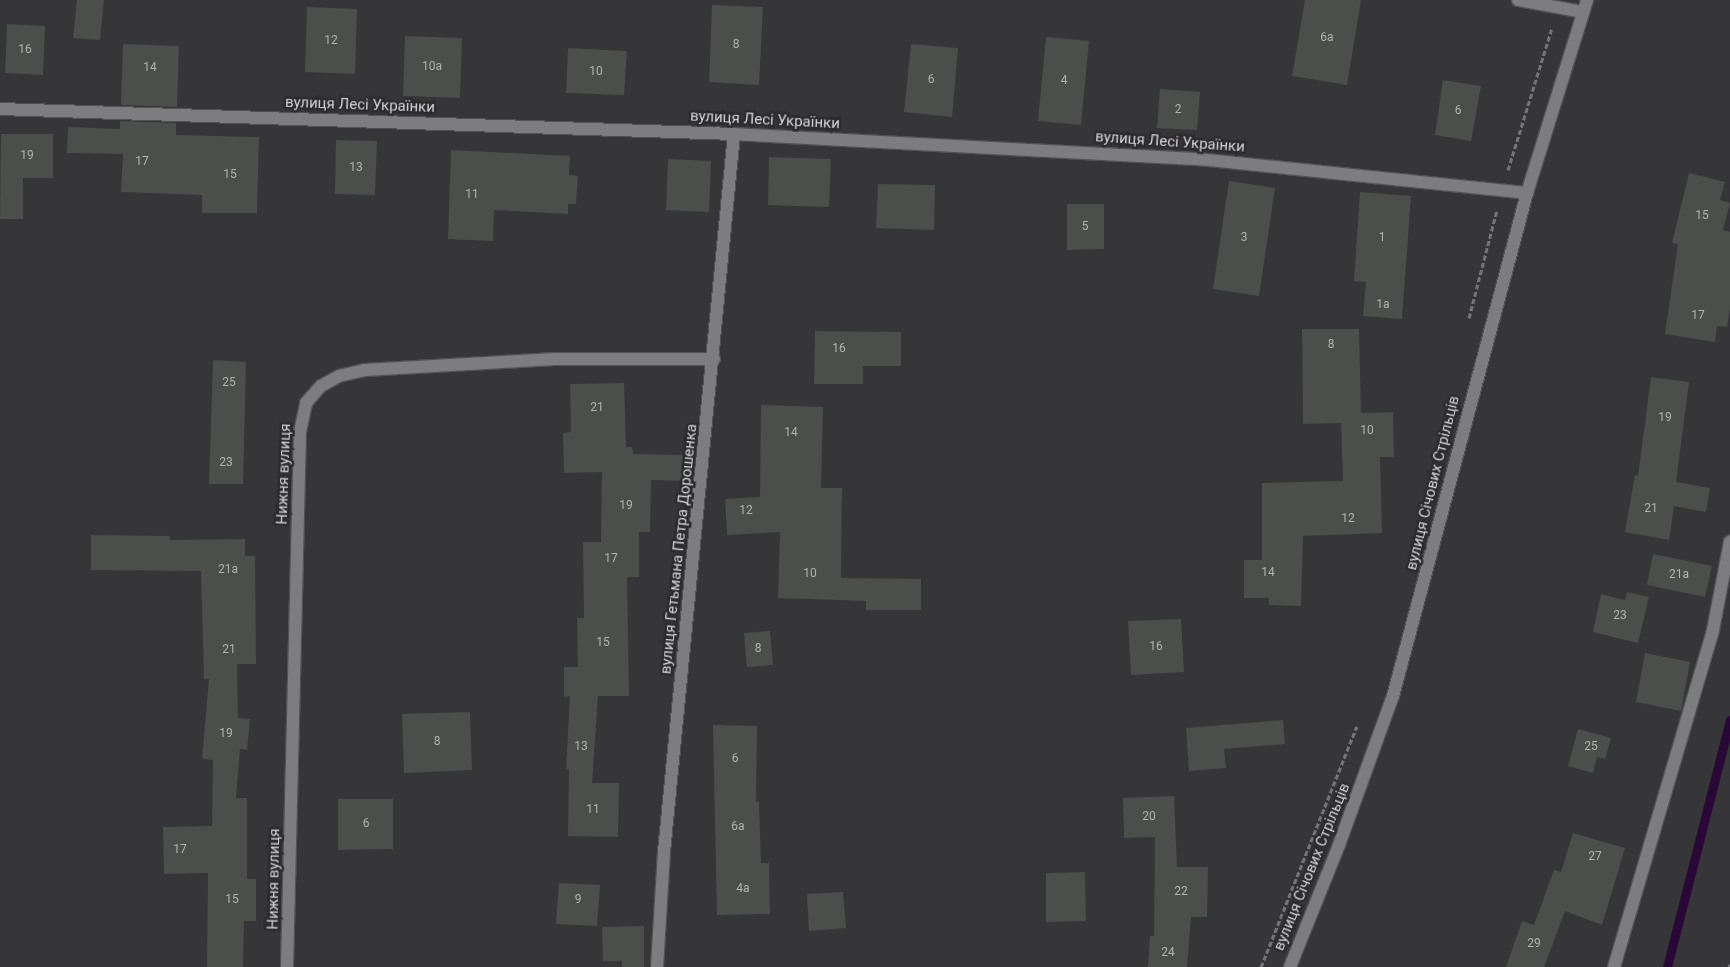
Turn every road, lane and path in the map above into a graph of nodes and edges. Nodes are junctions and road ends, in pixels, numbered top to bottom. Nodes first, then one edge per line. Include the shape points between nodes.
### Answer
1 (1518, 0) edge
2 (1585, 6) edge
3 (1558, 8) junction
4 (0, 109) edge
5 (734, 134) junction
6 (1502, 191) junction
7 (1527, 193) junction
8 (1467, 325) dead end
9 (714, 359) junction
10 (1730, 542) edge
11 (1360, 716) dead end
12 (287, 967) edge
13 (657, 967) edge
14 (1261, 967) edge
15 (1290, 967) edge
16 (1614, 967) edge

1 - 3 street
2 - 3 street
2 - 7 street, вулиця Січових Стрільців
3 - 6 path
4 - 5 street, вулиця Лесі Українки
5 - 6 street, вулиця Лесі Українки via 1198,159
5 - 9 street, вулиця Гетьмана Петра Дорошенка
6 - 7 street, вулиця Лесі Українки
6 - 8 path
7 - 15 street, вулиця Січових Стрільців via 1393,696
9 - 12 street, Нижня вулиця via 555,359 365,370 339,376 321,386 306,403 300,432
9 - 13 street, вулиця Гетьмана Петра Дорошенка via 664,852
10 - 16 street via 1713,630
11 - 14 path

